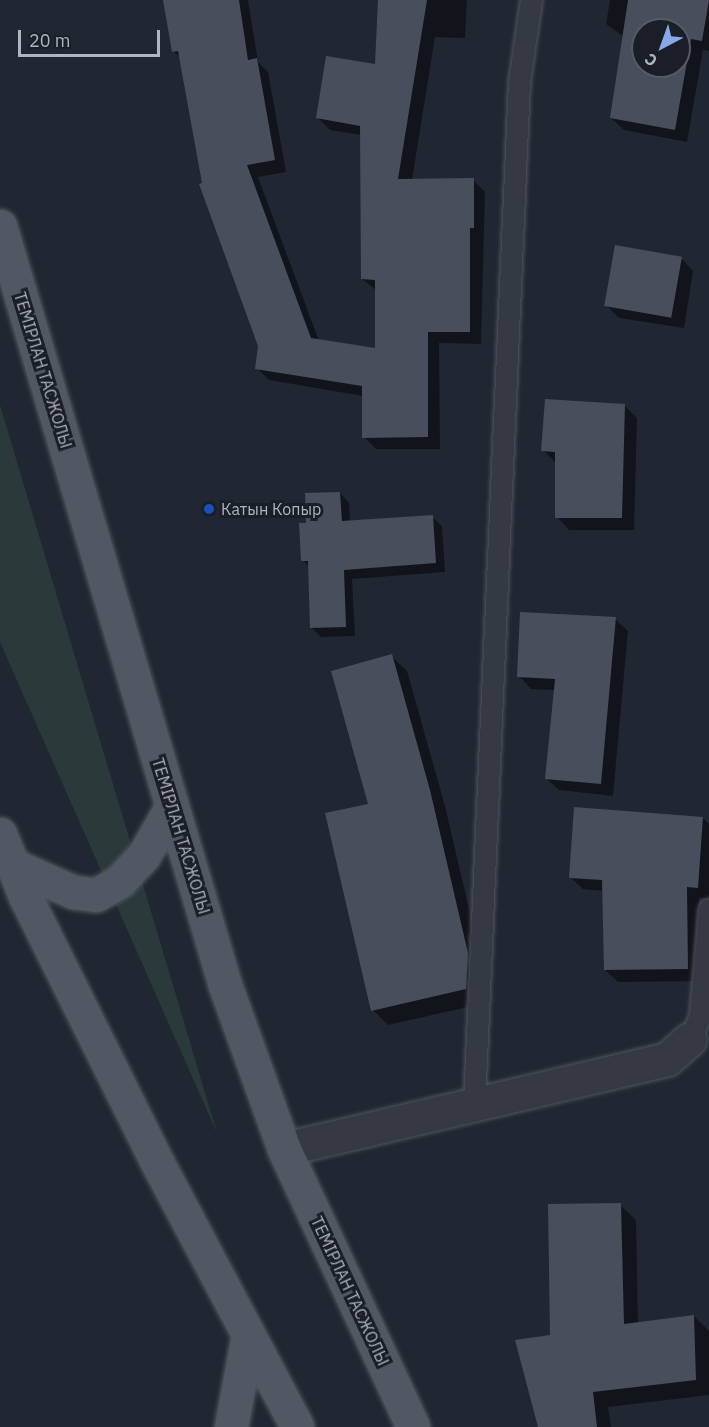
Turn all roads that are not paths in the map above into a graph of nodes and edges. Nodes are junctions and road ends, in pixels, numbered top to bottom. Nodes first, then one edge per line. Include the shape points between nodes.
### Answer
1 (531, 0) edge
2 (0, 226) edge
3 (172, 806) junction
4 (0, 834) edge
5 (13, 865) junction
6 (709, 909) edge
7 (690, 1039) joint
8 (474, 1104) junction
9 (284, 1149) junction
10 (248, 1335) junction
11 (231, 1427) edge
12 (297, 1427) edge
13 (413, 1427) edge

1 - 8 lane via 519,82
2 - 3 main road, ТЕМІРЛАН ТАСЖОЛЫ
3 - 5 main road via 144,855 120,881 96,895 73,892
3 - 9 main road, ТЕМІРЛАН ТАСЖОЛЫ via 225,985
4 - 5 main road
5 - 10 main road via 158,1164
6 - 7 lane via 700,1015
7 - 8 street via 667,1059
8 - 9 street
9 - 13 main road, ТЕМІРЛАН ТАСЖОЛЫ
10 - 11 main road
10 - 12 main road

